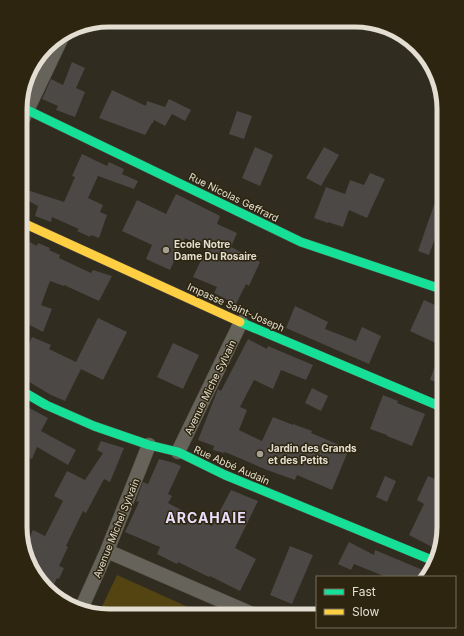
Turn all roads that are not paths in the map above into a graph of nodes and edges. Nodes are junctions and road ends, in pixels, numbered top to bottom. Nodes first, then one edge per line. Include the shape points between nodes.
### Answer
1 (56, 46) edge
2 (28, 101) edge
3 (27, 109) edge
4 (27, 225) edge
5 (437, 288) edge
6 (241, 322) junction
7 (27, 394) edge
8 (437, 405) edge
9 (149, 445) junction
10 (178, 452) junction
11 (107, 551) junction
12 (430, 560) edge
13 (83, 605) edge
14 (241, 609) edge

1 - 2 street
3 - 5 street, Rue Nicolas Geffrard via 301,242
4 - 6 street, Impasse Saint-Joseph
6 - 8 street, Impasse Saint-Joseph
6 - 10 street, Avenue Miche Sylvain
7 - 9 street, Rue Abbé Audain via 94,426
9 - 10 street, Rue Abbé Audain
9 - 11 street, Avenue Michel Sylvain
10 - 12 street, Rue Abbé Audain via 225,475
11 - 13 street, Avenue Michel Sylvain
11 - 14 street

